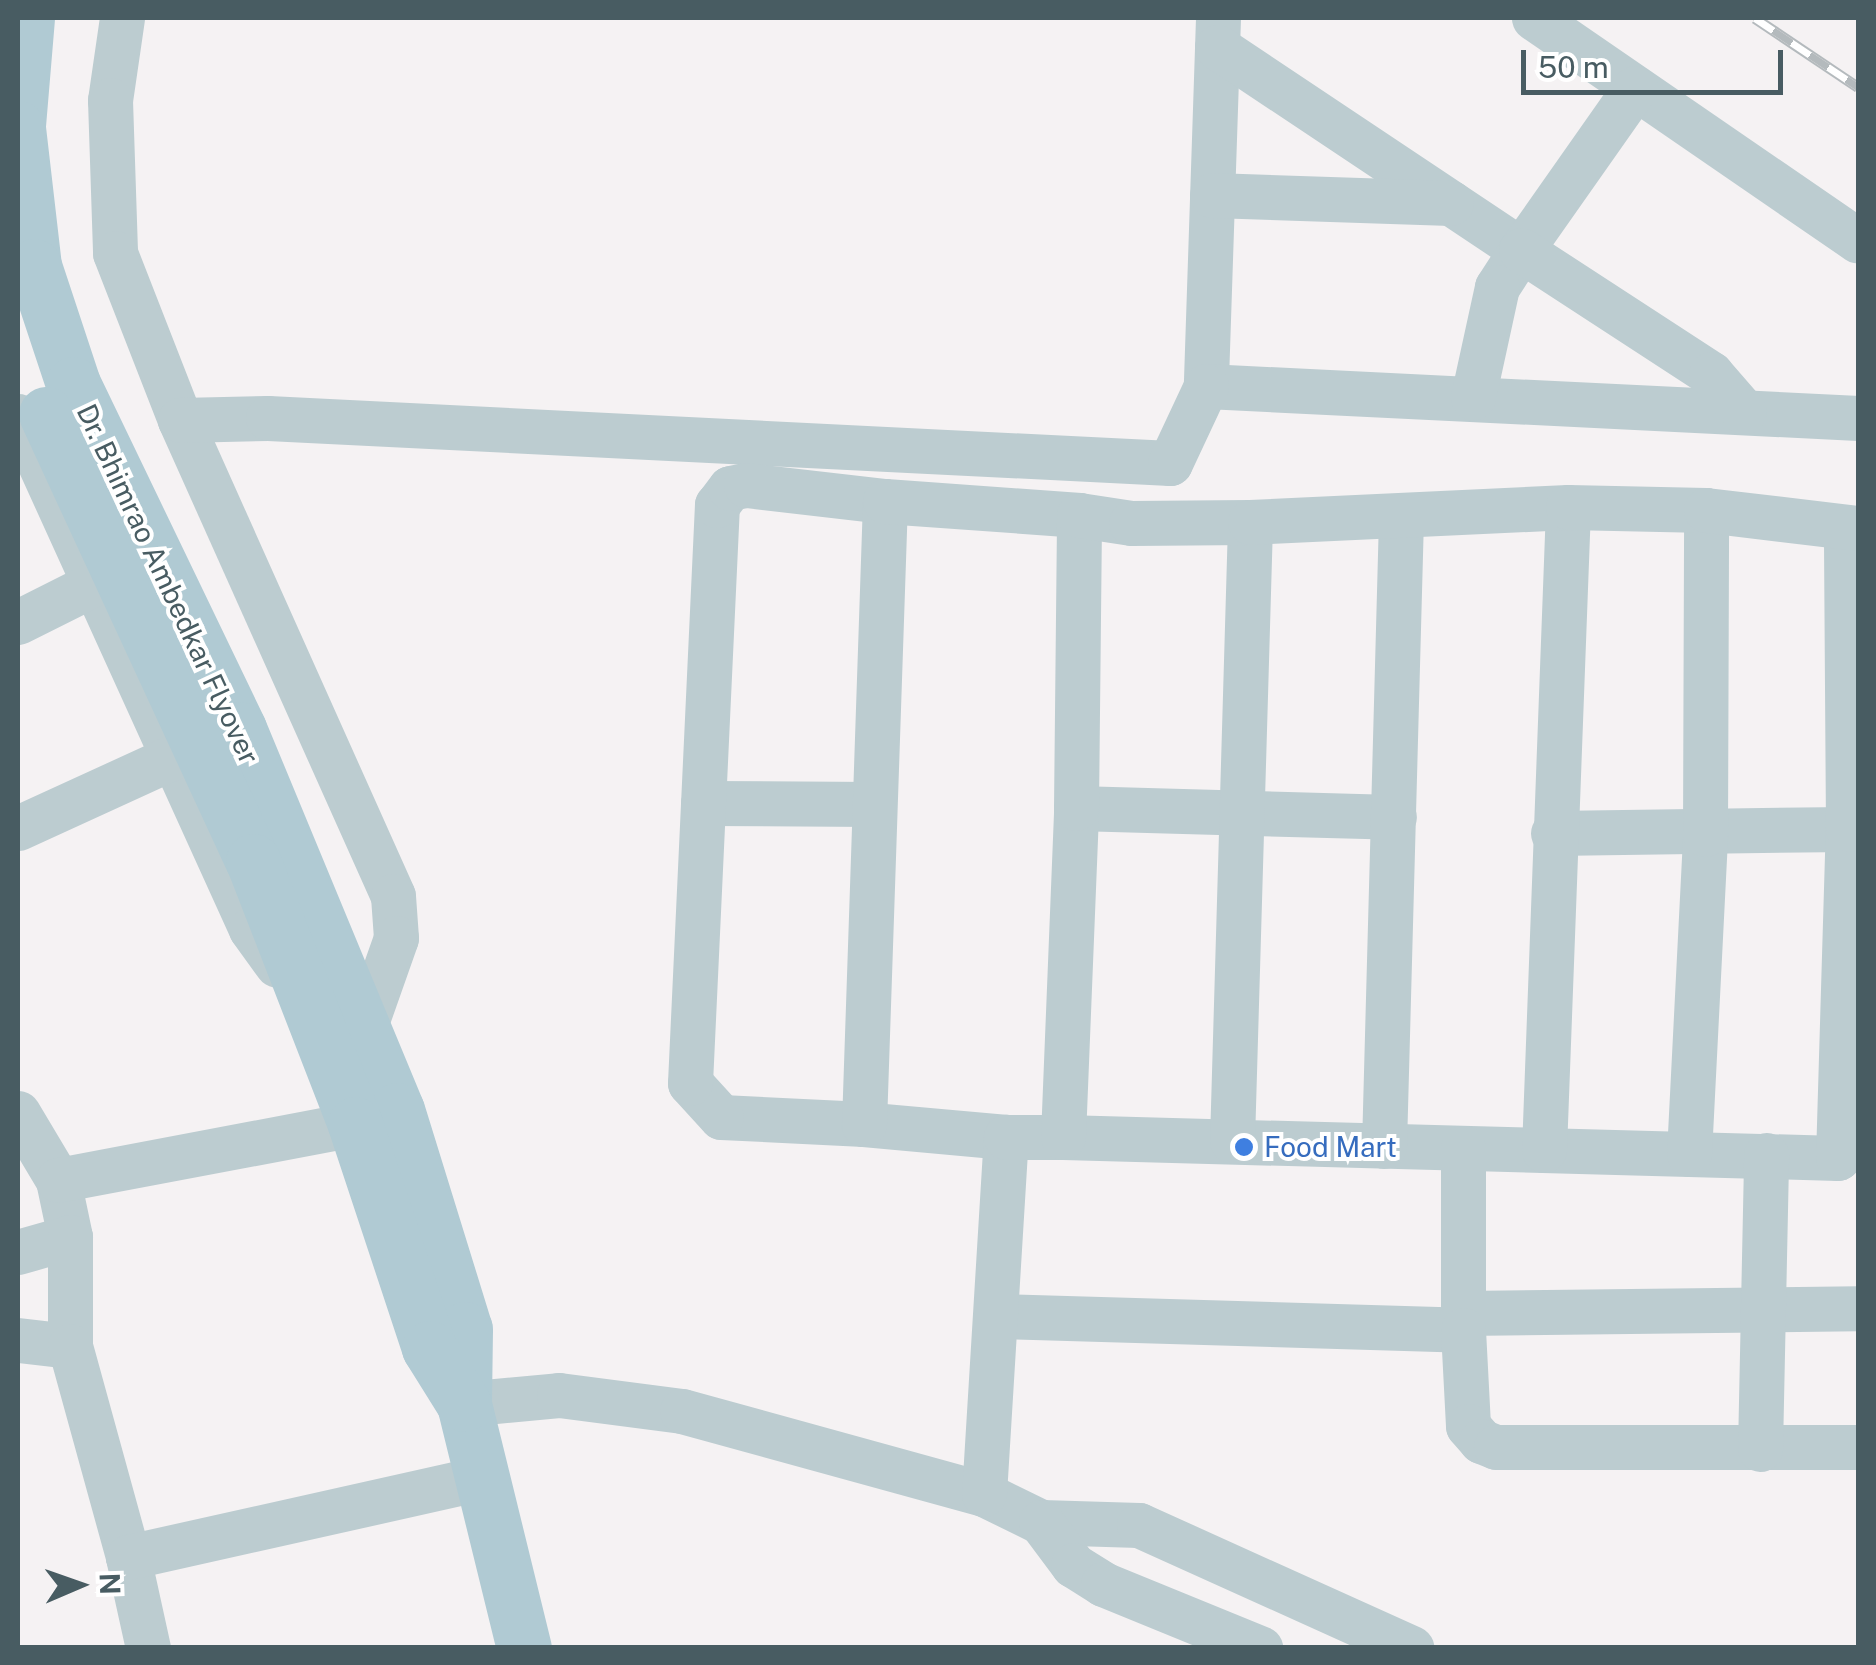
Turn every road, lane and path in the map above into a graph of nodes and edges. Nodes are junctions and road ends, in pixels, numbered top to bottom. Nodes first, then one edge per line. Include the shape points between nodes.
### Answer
1 (27, 18) edge
2 (122, 18) edge
3 (1534, 18) edge
4 (1218, 32) edge
5 (1635, 88) junction
6 (18, 126) edge
7 (1212, 194) junction
8 (1451, 203) junction
9 (1858, 241) edge
10 (1521, 250) junction
11 (18, 335) edge
12 (1206, 386) junction
13 (1473, 397) junction
14 (1744, 412) junction
15 (18, 416) edge
16 (1858, 418) edge
17 (180, 420) junction
18 (885, 501) junction
19 (1568, 507) junction
20 (1706, 510) junction
21 (1079, 515) junction
22 (1400, 516) junction
23 (1250, 522) junction
24 (1852, 528) edge
25 (94, 584) junction
26 (18, 622) edge
27 (1853, 664) edge
28 (172, 757) junction
29 (704, 803) junction
30 (874, 804) junction
31 (1076, 808) junction
32 (1241, 810) junction
33 (1394, 816) junction
34 (18, 828) edge
35 (1848, 829) junction
36 (1554, 832) junction
37 (1705, 834) junction
38 (272, 853) junction
39 (311, 1011) junction
40 (364, 1029) junction
41 (18, 1113) edge
42 (355, 1124) junction
43 (864, 1124) junction
44 (1006, 1137) junction
45 (1063, 1137) junction
46 (1232, 1142) junction
47 (1384, 1146) junction
48 (1463, 1148) junction
49 (1544, 1150) junction
50 (1689, 1154) junction
51 (1766, 1155) junction
52 (1848, 1158) edge
53 (58, 1180) junction
54 (70, 1236) junction
55 (18, 1252) edge
56 (1762, 1308) junction
57 (1858, 1308) edge
58 (1000, 1316) junction
59 (1463, 1321) junction
60 (18, 1340) edge
61 (70, 1346) junction
62 (464, 1404) junction
63 (1858, 1447) edge
64 (1760, 1449) junction
65 (485, 1477) junction
66 (984, 1494) junction
67 (1041, 1522) junction
68 (128, 1557) junction
69 (1203, 1636) edge
70 (148, 1648) edge
71 (524, 1648) edge
72 (1260, 1648) edge
73 (1411, 1648) edge

1 - 6 main road, Dr. Bhimrao Ambedkar Flyover
2 - 17 street via 110,100 116,253
3 - 5 street
4 - 7 street
4 - 8 street
5 - 9 street
5 - 10 street
6 - 38 main road, Dr. Bhimrao Ambedkar Flyover via 34,266 73,384
7 - 8 street
7 - 12 street
8 - 10 street
10 - 13 street via 1497,287
10 - 14 street via 1711,374
11 - 38 main road, Dr. Bhimrao Ambedkar Flyover via 40,403
12 - 13 street
12 - 17 street via 1170,463 268,418
13 - 14 street
14 - 16 street
15 - 25 street
17 - 40 street via 393,896 396,938
18 - 21 street
18 - 29 street via 746,486 730,488 718,505
18 - 30 street
19 - 20 street
19 - 22 street
19 - 36 street
20 - 24 street
20 - 37 street
21 - 23 street via 1131,523
21 - 31 street
22 - 23 street
22 - 33 street
23 - 32 street
24 - 27 street
25 - 26 street
25 - 28 street
27 - 35 street
28 - 34 street
28 - 39 street via 251,929
29 - 30 street
29 - 43 street via 690,1083 721,1117
30 - 43 street
31 - 32 street
31 - 45 street
32 - 33 street
32 - 46 street
33 - 47 street
35 - 37 street
35 - 52 street
36 - 37 street
36 - 49 street
37 - 50 street
38 - 39 main road, Dr. Bhimrao Ambedkar Flyover
38 - 40 main road, Dr. Bhimrao Ambedkar Flyover
39 - 42 main road, Dr. Bhimrao Ambedkar Flyover
40 - 62 main road, Dr. Bhimrao Ambedkar Flyover via 397,1110 465,1329
41 - 53 street
42 - 53 street
42 - 62 main road, Dr. Bhimrao Ambedkar Flyover via 429,1348
43 - 44 street
44 - 45 street
44 - 58 street
45 - 46 street
46 - 47 street
47 - 48 street
48 - 49 street
48 - 59 street
49 - 50 street
50 - 51 street
51 - 52 street
51 - 56 street
53 - 54 street
54 - 55 street
54 - 61 street
56 - 57 street
56 - 59 street
56 - 64 street
58 - 59 street
58 - 66 street
59 - 64 street via 1468,1426 1480,1442
60 - 61 street
61 - 68 street
62 - 65 main road
62 - 66 street via 560,1394 682,1411
63 - 64 street
65 - 68 street
65 - 71 main road
66 - 67 street
67 - 69 street via 1073,1565
67 - 73 street via 1138,1525
68 - 70 street
69 - 72 street

